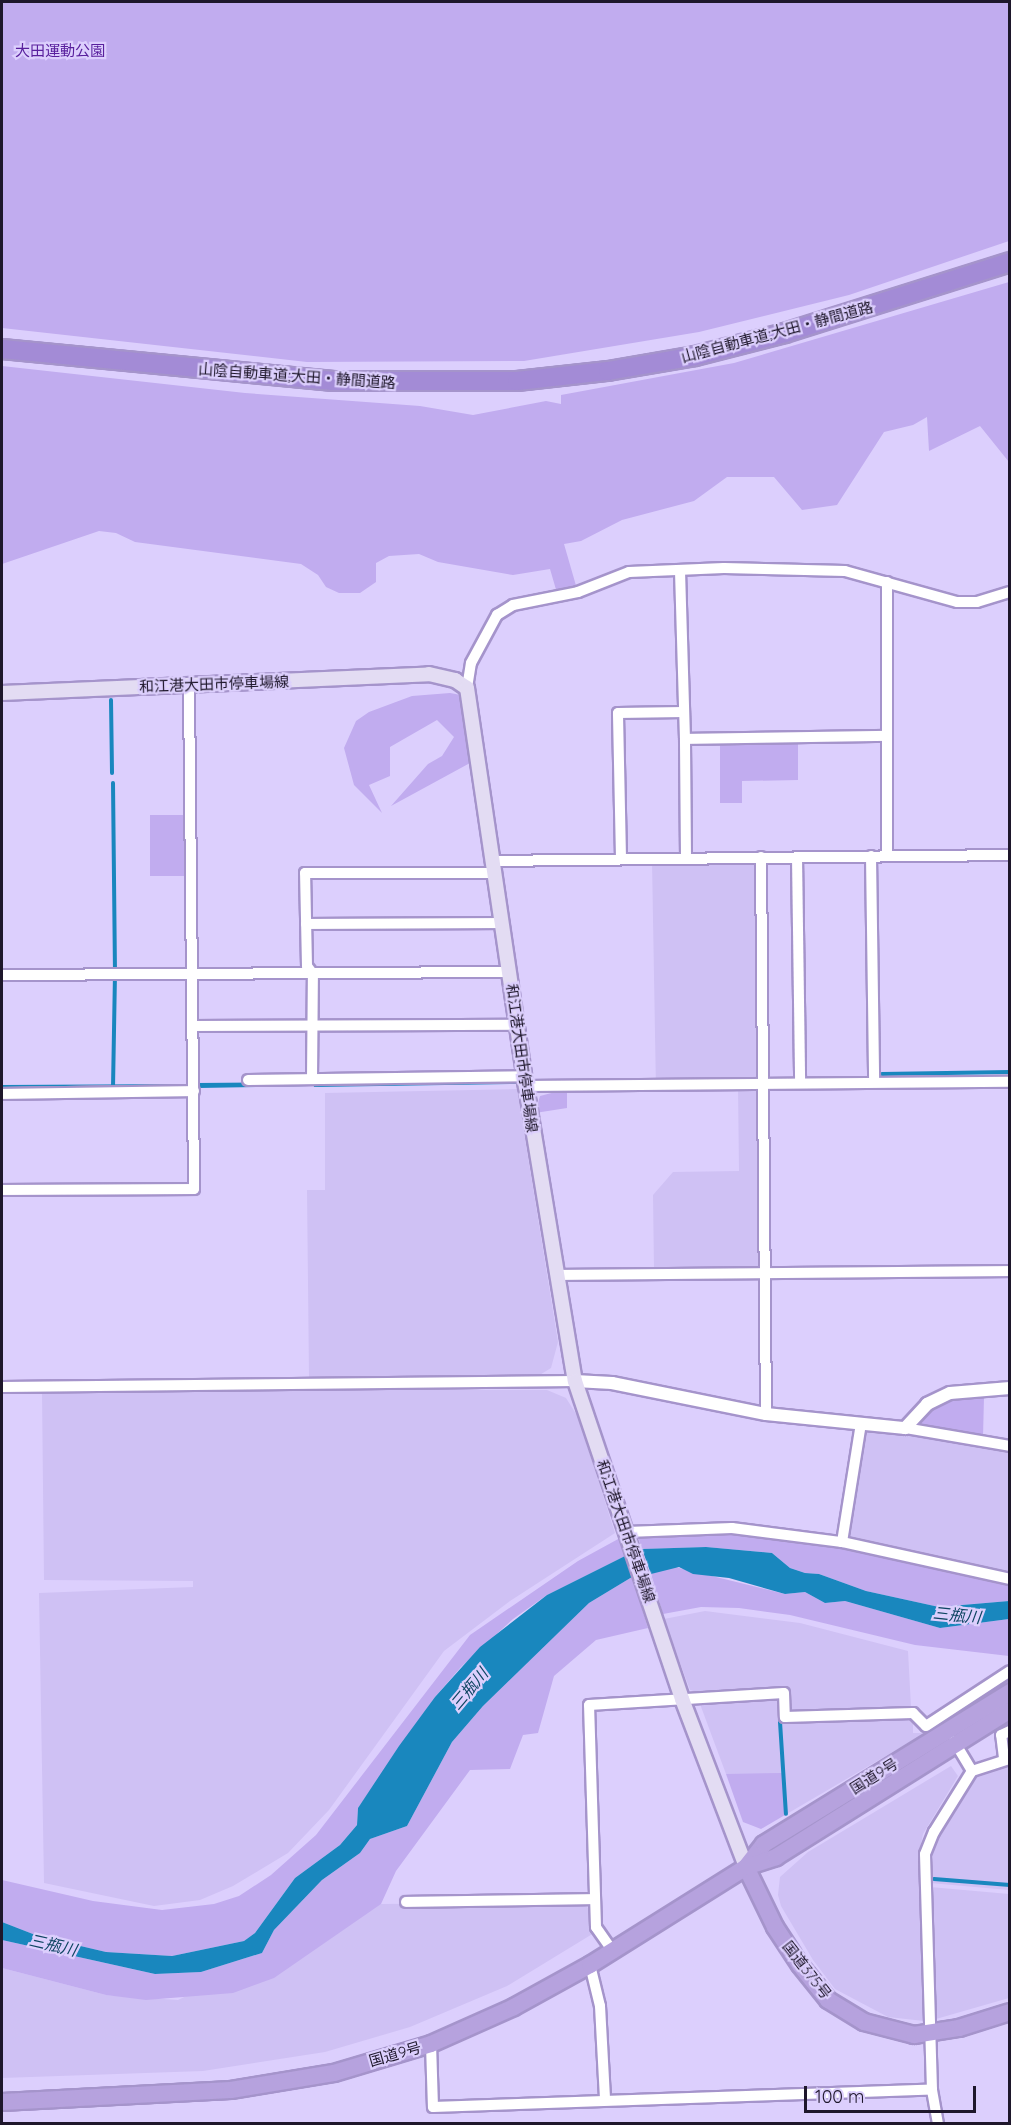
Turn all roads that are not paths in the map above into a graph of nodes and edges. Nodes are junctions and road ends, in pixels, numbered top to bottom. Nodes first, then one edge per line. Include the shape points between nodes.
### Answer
1 (1010, 262) edge
2 (2, 349) edge
3 (680, 571) junction
4 (886, 582) junction
5 (1010, 592) edge
6 (189, 684) junction
7 (467, 688) junction
8 (2, 693) edge
9 (684, 712) junction
10 (887, 736) junction
11 (685, 739) junction
12 (1010, 855) edge
13 (761, 856) junction
14 (797, 856) junction
15 (871, 856) junction
16 (888, 856) junction
17 (686, 857) junction
18 (621, 858) junction
19 (493, 867) junction
20 (502, 922) junction
21 (306, 924) junction
22 (509, 972) junction
23 (191, 974) junction
24 (313, 974) junction
25 (2, 975) edge
26 (518, 1025) junction
27 (197, 1026) dead end
28 (314, 1027) junction
29 (312, 1079) junction
30 (248, 1080) dead end
31 (525, 1081) junction
32 (874, 1082) junction
33 (1010, 1082) edge
34 (764, 1083) junction
35 (800, 1083) junction
36 (194, 1091) junction
37 (2, 1094) edge
38 (2, 1190) edge
39 (1010, 1271) edge
40 (764, 1273) junction
41 (557, 1275) junction
42 (575, 1381) junction
43 (2, 1387) edge
44 (1010, 1388) edge
45 (766, 1414) junction
46 (861, 1424) junction
47 (904, 1428) junction
48 (1010, 1446) edge
49 (629, 1537) junction
50 (842, 1542) junction
51 (1010, 1579) edge
52 (1010, 1671) edge
53 (1010, 1692) edge
54 (682, 1699) junction
55 (1010, 1710) edge
56 (1010, 1731) edge
57 (951, 1737) junction
58 (1007, 1759) edge
59 (972, 1771) junction
60 (746, 1867) junction
61 (595, 1899) junction
62 (406, 1902) dead end
63 (612, 1950) junction
64 (590, 1965) junction
65 (1010, 2012) edge
66 (932, 2033) junction
67 (431, 2044) junction
68 (932, 2090) junction
69 (605, 2098) junction
70 (2, 2102) edge
71 (939, 2124) edge

1 - 2 highway, 山陰自動車道;大田・静間道路 via 785,333 695,356 518,381 333,381
3 - 4 street via 724,568 845,572
3 - 7 street via 629,572 578,592 513,605 497,615 471,663
3 - 9 street
4 - 5 street via 957,602 977,602
4 - 10 street
6 - 7 main road, 和江港大田市停車場線 via 429,674 455,680
6 - 8 main road, 和江港大田市停車場線
6 - 23 street
7 - 19 main road, 和江港大田市停車場線
9 - 11 street
9 - 18 street via 618,713
10 - 11 street
10 - 16 street
11 - 17 street
12 - 16 street
13 - 14 street
13 - 17 street
13 - 34 street
14 - 15 street
14 - 35 street
15 - 16 street
15 - 32 street
17 - 18 street
18 - 19 street
19 - 20 main road, 和江港大田市停車場線
19 - 21 street via 305,873
20 - 21 street
20 - 22 main road, 和江港大田市停車場線
21 - 24 street via 307,966
22 - 24 street
22 - 26 main road, 和江港大田市停車場線
23 - 24 street
23 - 25 street
23 - 36 street
24 - 28 street
26 - 28 street
26 - 31 main road, 和江港大田市停車場線
27 - 28 street
28 - 29 street
29 - 30 street
29 - 31 street
31 - 34 street
31 - 41 main road, 和江港大田市停車場線
32 - 33 street
32 - 35 street
34 - 35 street
34 - 40 street
36 - 37 street
36 - 38 street via 194,1189
39 - 40 street
40 - 41 street
40 - 45 street
41 - 42 main road, 和江港大田市停車場線
42 - 43 street
42 - 45 street via 612,1383
42 - 49 main road, 和江港大田市停車場線
44 - 47 street via 950,1393 927,1404
45 - 46 street
46 - 47 street
46 - 50 street
47 - 48 street
49 - 50 street via 732,1528
49 - 54 main road, 和江港大田市停車場線
50 - 51 street
52 - 54 street via 926,1726 913,1713 785,1717 784,1693
53 - 57 highway, 国道9号
54 - 60 main road, 和江港大田市停車場線
54 - 61 street via 589,1705
55 - 57 highway, 国道9号
56 - 58 street via 1001,1735
57 - 59 street
57 - 60 highway, 国道9号 via 764,1844
58 - 59 street
59 - 66 street via 934,1832 925,1854
60 - 63 highway, 国道9号
60 - 66 highway, 国道375号 via 776,1927 828,2000 864,2022 888,2031
61 - 62 street
61 - 63 street via 596,1927
63 - 64 highway, 国道9号
64 - 67 highway, 国道9号 via 514,2007
64 - 69 street via 600,2006
65 - 66 highway, 国道375号
66 - 68 street
67 - 69 street via 433,2107
67 - 70 highway, 国道9号 via 334,2073 231,2090
68 - 69 street
68 - 71 street

